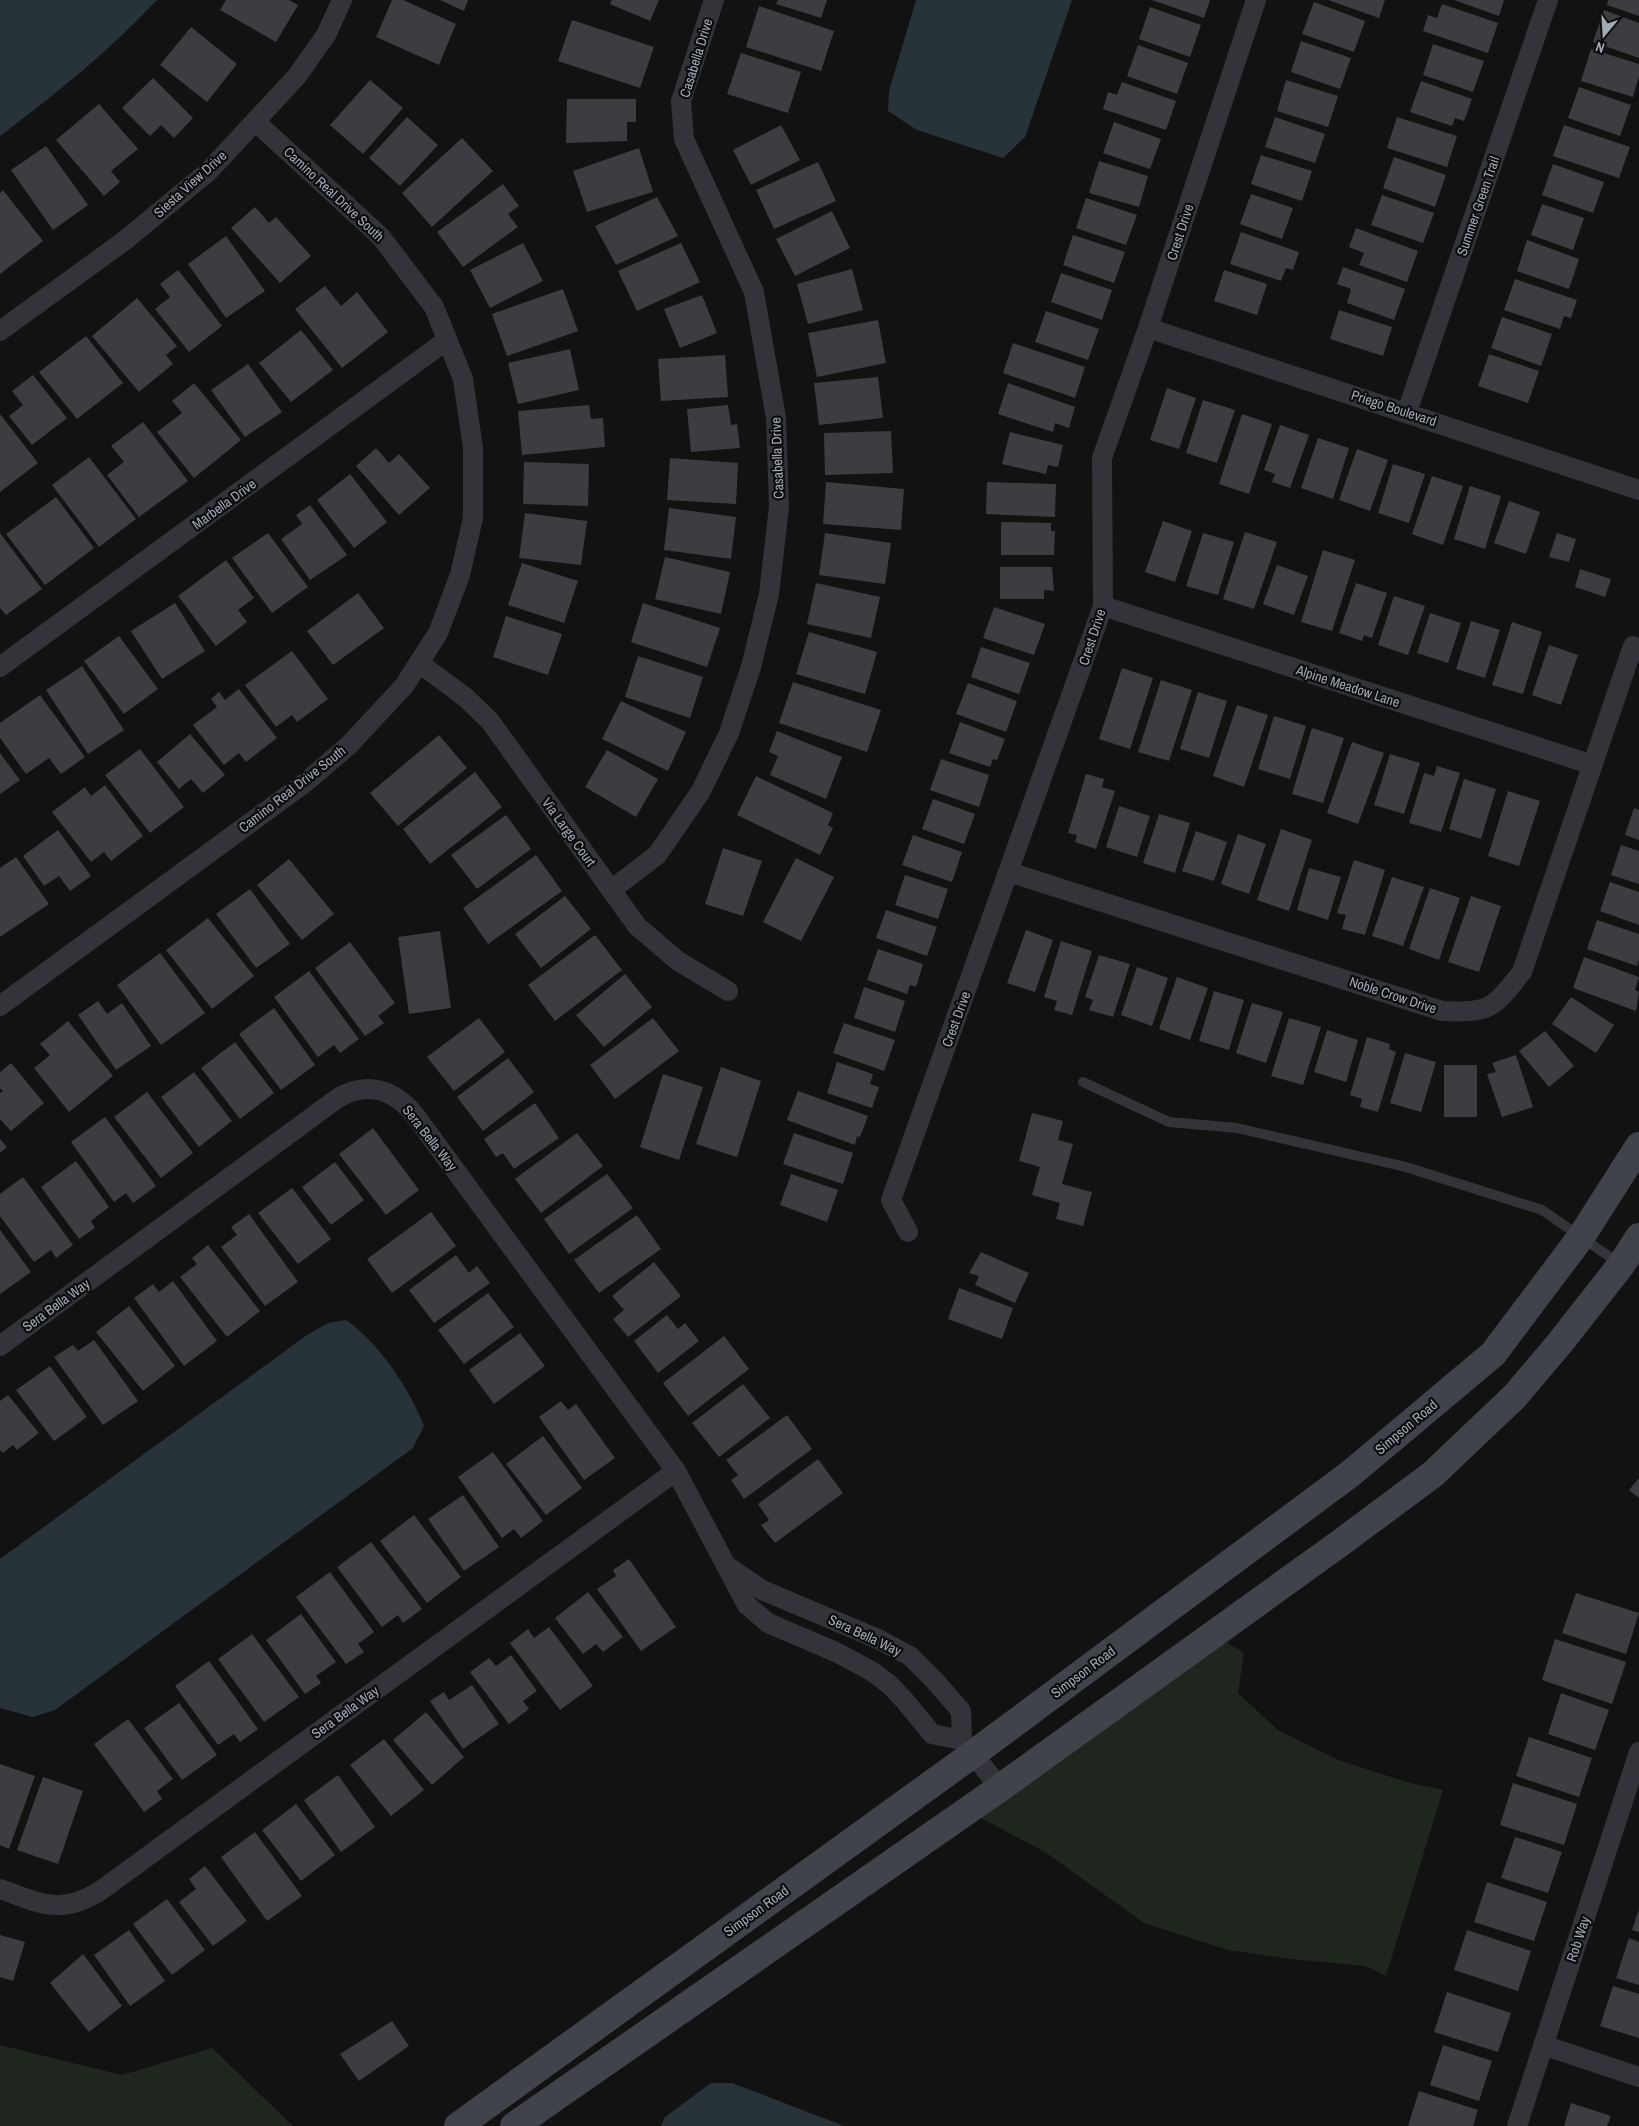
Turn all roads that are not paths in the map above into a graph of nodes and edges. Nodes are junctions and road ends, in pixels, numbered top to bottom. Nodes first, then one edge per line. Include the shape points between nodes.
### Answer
1 (342, 0) edge
2 (714, 0) edge
3 (1256, 0) edge
4 (1548, 0) edge
5 (255, 121) junction
6 (1148, 328) junction
7 (0, 331) edge
8 (447, 340) junction
9 (1407, 412) junction
10 (1639, 490) edge
11 (1103, 606) junction
12 (1633, 646) dead end
13 (419, 663) junction
14 (0, 667) edge
15 (1593, 765) junction
16 (1009, 872) junction
17 (611, 890) junction
18 (728, 991) dead end
19 (0, 1006) edge
20 (1083, 1082) dead end
21 (1639, 1146) edge
22 (908, 1232) dead end
23 (1581, 1237) junction
24 (1639, 1237) edge
25 (1621, 1264) junction
26 (0, 1346) edge
27 (676, 1471) junction
28 (728, 1567) junction
29 (968, 1747) junction
30 (1639, 1752) edge
31 (1000, 1788) junction
32 (0, 1889) edge
33 (1543, 2045) junction
34 (550, 2060) junction
35 (1639, 2077) edge
36 (521, 2124) edge
37 (458, 2126) edge
38 (1517, 2126) edge

1 - 5 street, Siesta View Drive via 326,35 297,76
2 - 17 street, Casabella Drive via 681,101 681,122 684,139 754,292 762,332 776,418 778,487 769,594 751,667 729,732 701,791 657,855
3 - 6 street, Crest Drive
4 - 9 street, Summer Green Trail
5 - 7 street, Siesta View Drive via 209,171 163,209
5 - 8 street, Camino Real Drive South via 381,237 434,307
6 - 9 street, Priego Boulevard
6 - 11 street, Crest Drive via 1102,458
8 - 13 street, Camino Real Drive South via 463,379 473,448 473,518 460,576 438,633
8 - 14 street, Marbella Drive
9 - 10 street, Priego Boulevard
11 - 15 street, Alpine Meadow Lane
11 - 16 street, Crest Drive
12 - 15 street, Noble Crow Drive
13 - 17 street, Via Large Court via 465,697 490,721
13 - 19 street, Camino Real Drive South via 404,686 349,745 306,782
15 - 16 street, Noble Crow Drive via 1522,972 1497,1003 1473,1012 1442,1011
16 - 22 street, Crest Drive via 891,1200
17 - 18 street, Via Large Court via 637,926 678,962
20 - 23 lane via 1169,1122 1237,1128 1406,1167 1542,1210
21 - 23 main road, Simpson Road
23 - 25 lane
23 - 29 main road, Simpson Road via 1493,1354 1350,1474
24 - 25 main road
25 - 31 main road via 1560,1344 1515,1396 1433,1474
26 - 27 street, Sera Bella Way via 338,1098 357,1090 376,1088 397,1097 414,1114
27 - 28 street, Sera Bella Way
27 - 32 street, Sera Bella Way via 100,1891 65,1906 40,1903
28 - 29 street, Sera Bella Way via 747,1605 768,1622 872,1672 900,1695 932,1734
28 - 29 street, Sera Bella Way via 762,1590 910,1656 961,1711
29 - 31 street
29 - 34 main road, Simpson Road
30 - 33 street, Rob Way
31 - 36 main road
33 - 35 street
33 - 38 street, Rob Way
34 - 36 main road via 531,2088
34 - 37 main road, Simpson Road

